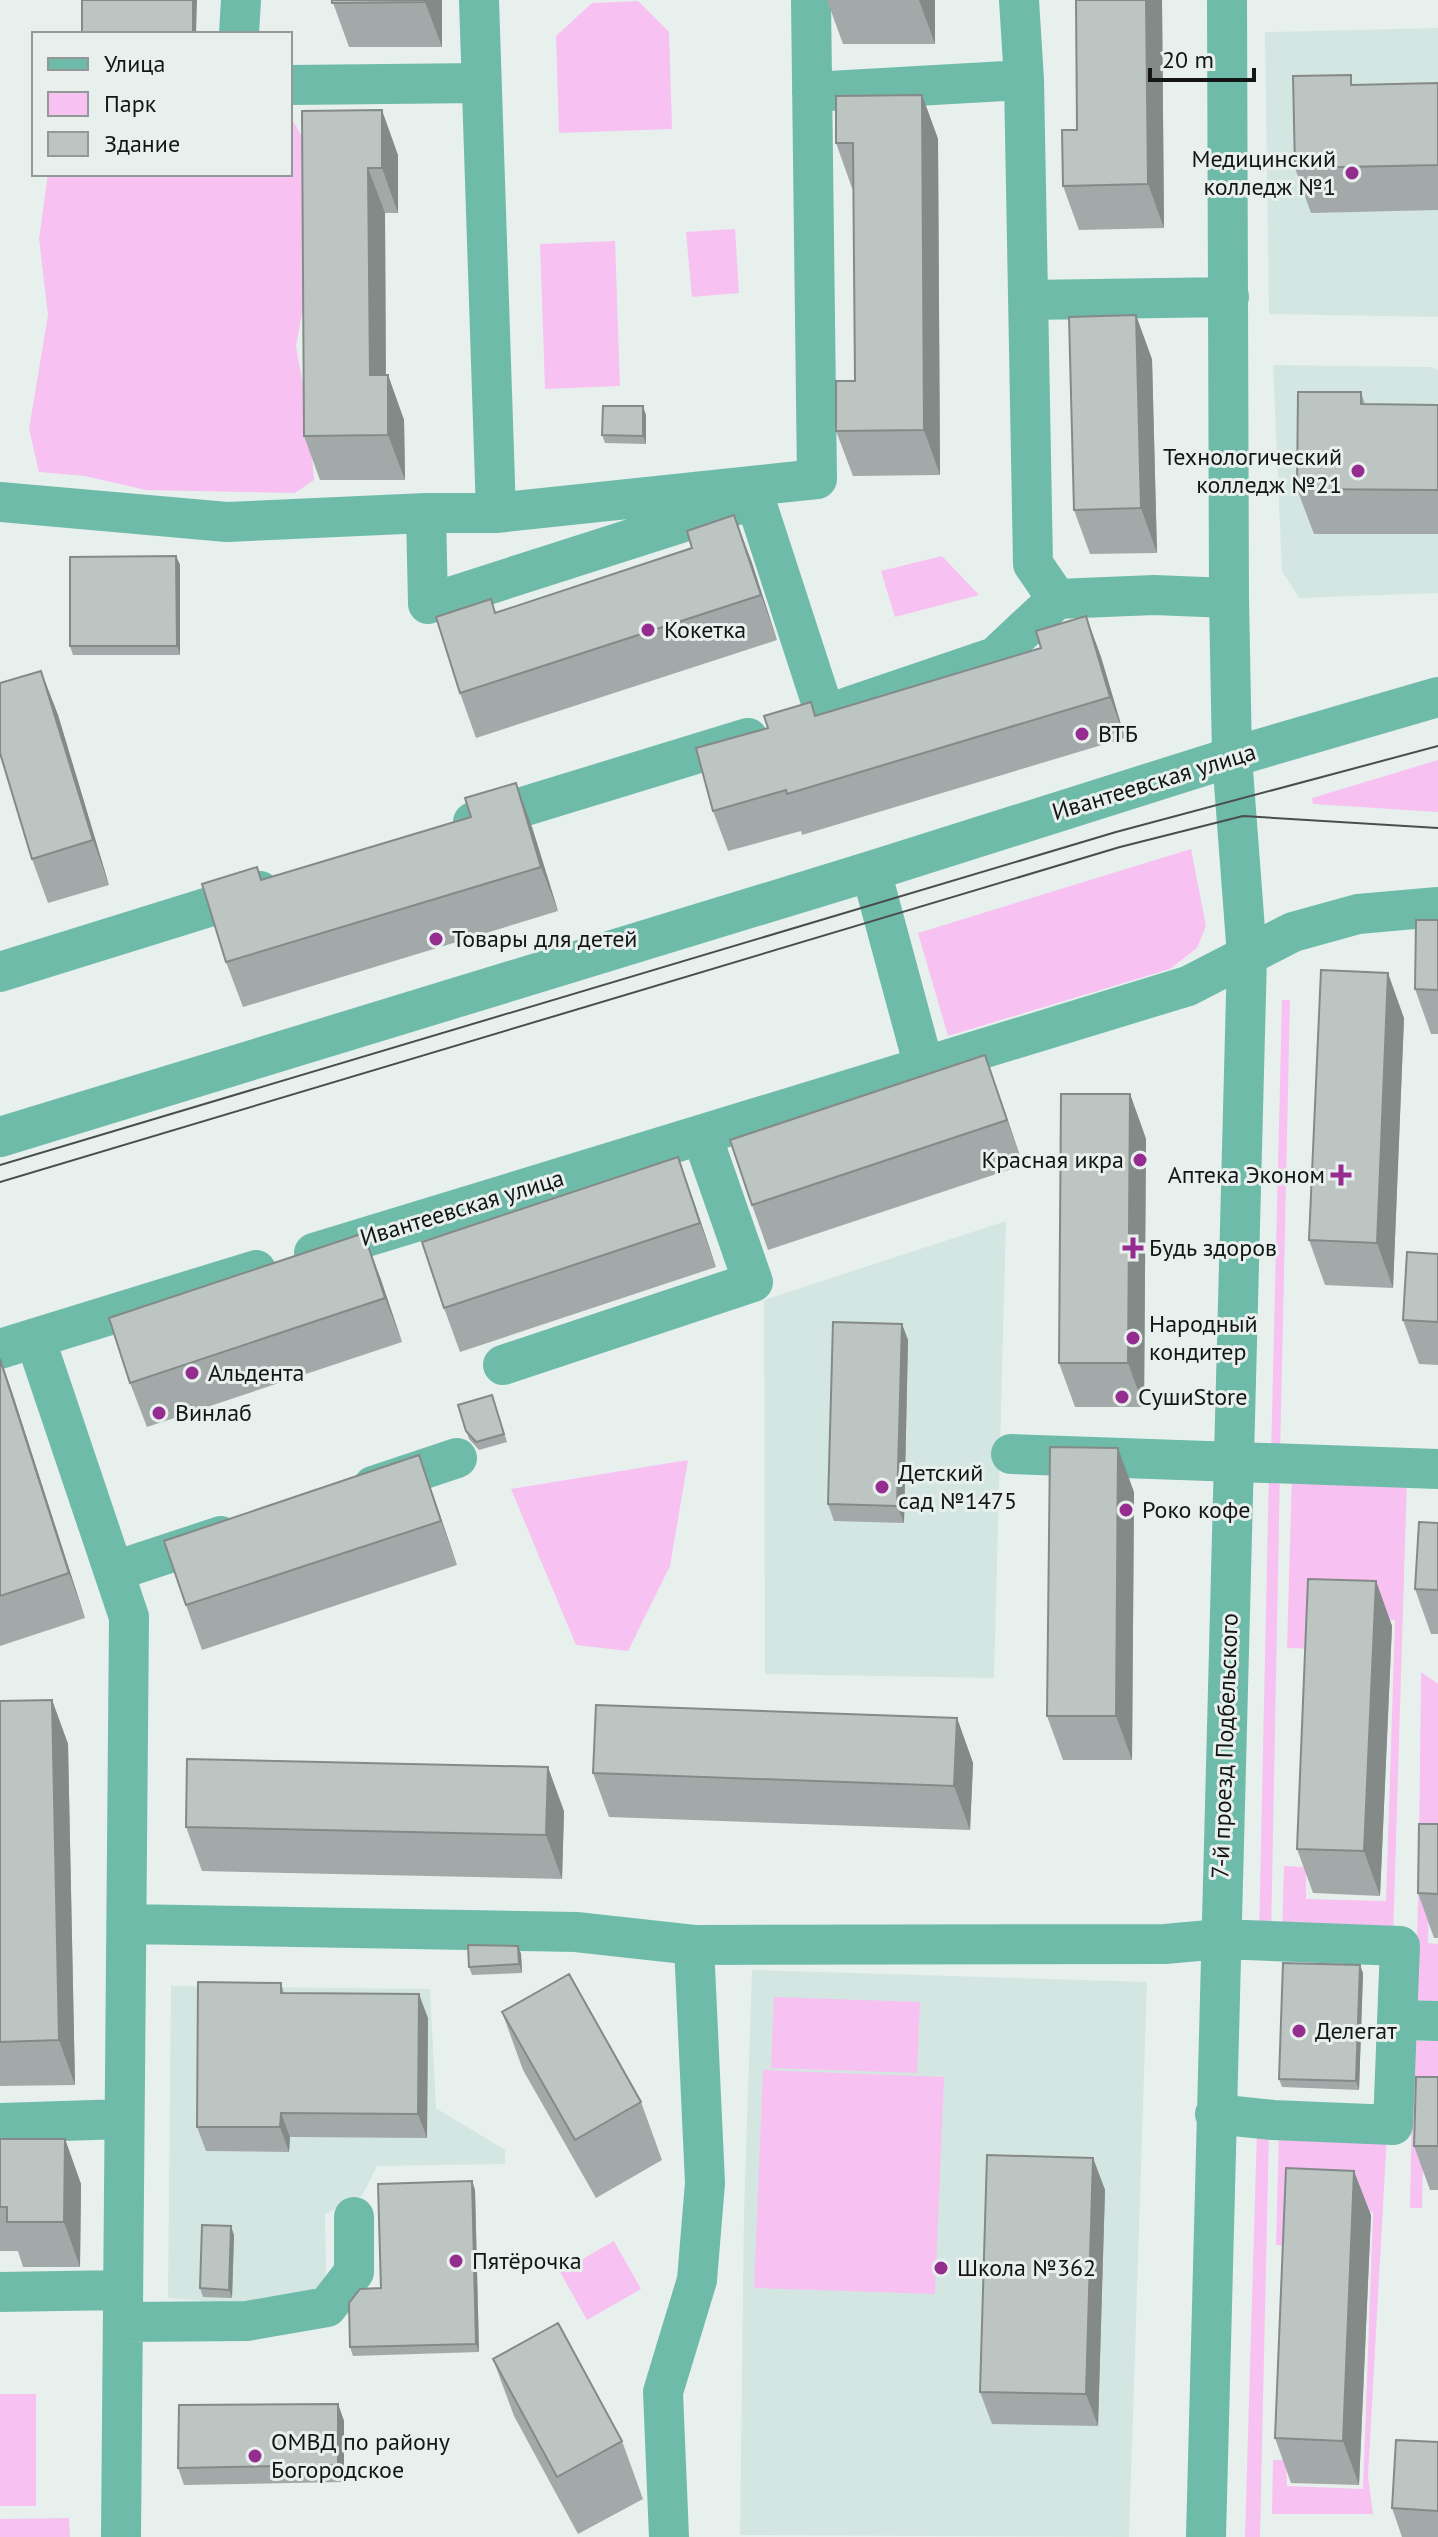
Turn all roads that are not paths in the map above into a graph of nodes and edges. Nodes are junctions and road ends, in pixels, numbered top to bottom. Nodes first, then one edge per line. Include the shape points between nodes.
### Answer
1 (241, 0) edge
2 (479, 0) edge
3 (811, 0) edge
4 (1019, 0) edge
5 (1227, 0) edge
6 (239, 32) edge
7 (1024, 80) junction
8 (481, 83) junction
9 (292, 85) edge
10 (812, 92) junction
11 (1229, 297) junction
12 (1028, 300) junction
13 (817, 479) junction
14 (755, 499) junction
15 (0, 502) edge
16 (426, 513) junction
17 (496, 513) junction
18 (1229, 598) junction
19 (1057, 599) junction
20 (1438, 697) edge
21 (825, 714) junction
22 (1232, 757) junction
23 (438, 833) edge
24 (871, 871) junction
25 (291, 881) edge
26 (1438, 907) edge
27 (1247, 956) junction
28 (0, 972) edge
29 (924, 1067) junction
30 (702, 1136) junction
31 (0, 1137) edge
32 (18, 1343) edge
33 (503, 1365) dead end
34 (1011, 1454) dead end
35 (457, 1458) dead end
36 (1232, 1463) junction
37 (1438, 1469) edge
38 (341, 1497) edge
39 (251, 1526) edge
40 (115, 1571) junction
41 (128, 1924) junction
42 (1220, 1939) junction
43 (694, 1945) junction
44 (1398, 2020) junction
45 (1438, 2021) edge
46 (1215, 2114) junction
47 (124, 2119) junction
48 (0, 2123) edge
49 (354, 2217) dead end
50 (0, 2292) edge
51 (123, 2306) junction
52 (121, 2537) edge
53 (669, 2537) edge
54 (1206, 2537) edge

1 - 6 street
2 - 8 street
3 - 10 street
4 - 7 street
5 - 11 street
7 - 10 street
7 - 12 street
8 - 9 street
8 - 17 street
10 - 13 street
11 - 12 street
11 - 18 street
12 - 19 street via 1033,564
13 - 14 street
13 - 17 street
14 - 16 street via 428,604
14 - 21 street
15 - 16 street via 227,522
16 - 17 street
18 - 19 street
18 - 22 street
19 - 21 street via 995,657
20 - 22 street, Ивантеевская улица
21 - 23 street
22 - 24 street, Ивантеевская улица
22 - 27 street, 7-й проезд Подбельского
24 - 29 street
24 - 31 street, Ивантеевская улица
25 - 28 street
26 - 27 street, Ивантеевская улица via 1358,914 1293,932
27 - 29 street, Ивантеевская улица via 1188,986
27 - 36 street, 7-й проезд Подбельского
29 - 30 street, Ивантеевская улица
30 - 32 street, Ивантеевская улица
30 - 33 street via 753,1282
32 - 40 street
34 - 36 street
35 - 38 street
36 - 37 street
36 - 42 street, 7-й проезд Подбельского
39 - 40 street
40 - 41 street via 129,1617
41 - 43 street via 576,1932
41 - 47 street
42 - 43 street via 1165,1944
42 - 44 street via 1400,1946
42 - 46 street, 7-й проезд Подбельского
43 - 53 street via 705,2183 697,2280 663,2392
44 - 45 street
44 - 46 street via 1393,2125
46 - 54 street, 7-й проезд Подбельского
47 - 48 street
47 - 51 street
49 - 51 street via 354,2272 327,2307 247,2321
50 - 51 street
51 - 52 street

